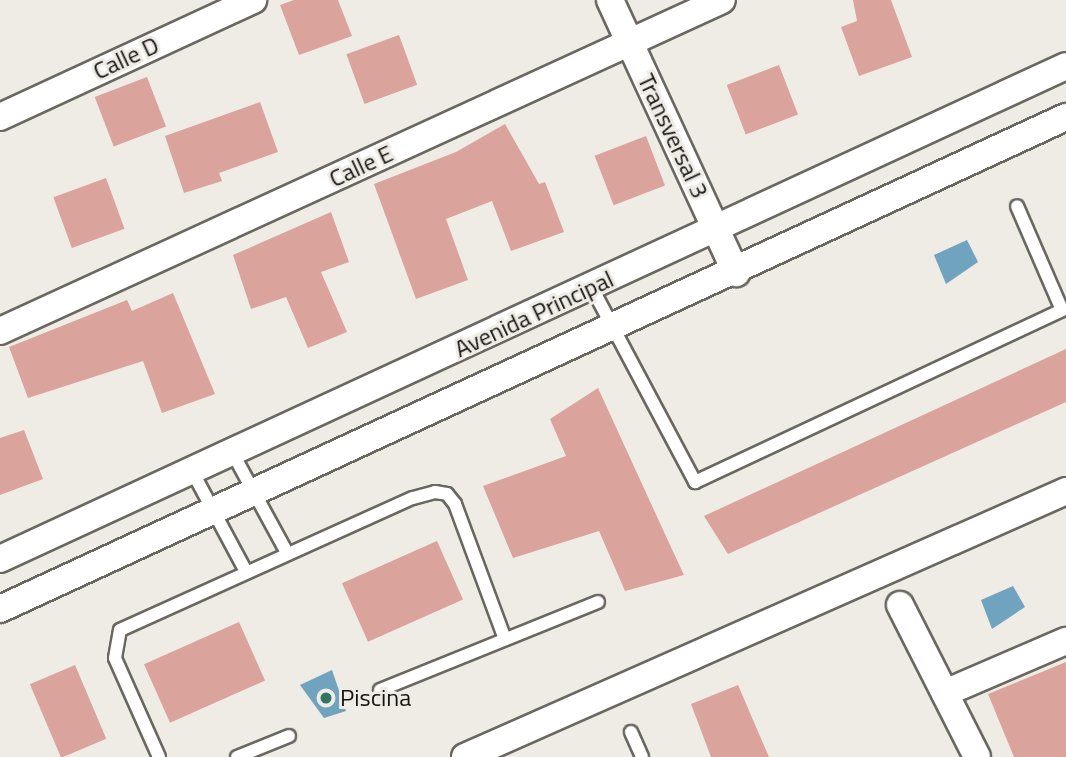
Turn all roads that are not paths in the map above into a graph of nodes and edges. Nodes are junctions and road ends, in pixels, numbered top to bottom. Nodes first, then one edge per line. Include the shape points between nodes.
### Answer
1 (253, 0) edge
2 (610, 0) edge
3 (722, 0) edge
4 (630, 43) junction
5 (1066, 66) edge
6 (0, 117) edge
7 (1066, 117) edge
8 (1017, 206) dead end
9 (717, 230) junction
10 (736, 272) junction
11 (592, 288) junction
12 (614, 328) junction
13 (0, 331) edge
14 (232, 452) junction
15 (192, 471) junction
16 (1066, 491) edge
17 (254, 493) junction
18 (213, 512) junction
19 (286, 551) junction
20 (0, 559) edge
21 (245, 570) junction
22 (598, 601) dead end
23 (900, 606) dead end
24 (0, 609) edge
25 (505, 639) junction
26 (1066, 641) edge
27 (380, 690) dead end
28 (945, 693) junction
29 (631, 732) dead end
30 (289, 736) dead end
31 (159, 757) edge
32 (237, 757) edge
33 (465, 757) edge
34 (642, 757) edge
35 (977, 757) edge

1 - 6 street, Calle D
2 - 4 street, Transversal 3
3 - 4 street, Calle E
4 - 9 street, Transversal 3
4 - 13 street, Calle E
5 - 9 street, Avenida Principal
7 - 10 street, Avenida Principal
8 - 12 lane via 1062,310 695,482
9 - 10 street, Transversal 3
9 - 11 street, Avenida Principal
10 - 12 street, Avenida Principal
11 - 12 lane
11 - 14 street, Avenida Principal
12 - 17 street, Avenida Principal
14 - 15 street, Avenida Principal
14 - 17 lane
15 - 18 lane
15 - 20 street, Avenida Principal
16 - 33 street
17 - 18 street, Avenida Principal
17 - 19 lane
18 - 21 lane
18 - 24 street, Avenida Principal
19 - 21 lane
19 - 25 lane via 413,498 447,494
21 - 31 lane via 120,630 115,659
22 - 25 lane
23 - 28 street
25 - 27 lane
26 - 28 street
28 - 35 street
29 - 34 lane
30 - 32 lane

